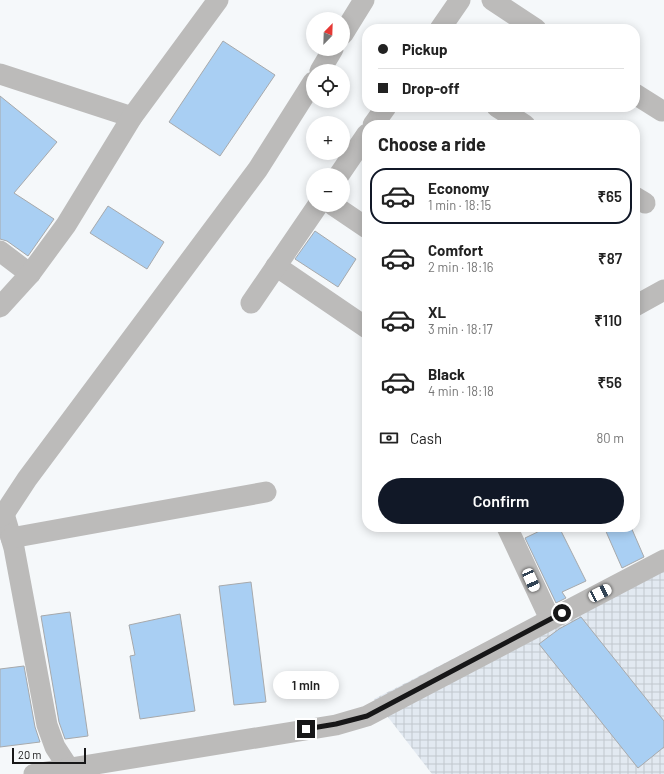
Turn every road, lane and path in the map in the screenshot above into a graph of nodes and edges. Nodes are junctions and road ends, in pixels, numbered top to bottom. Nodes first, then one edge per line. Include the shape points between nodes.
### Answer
1 (218, 0) edge
2 (364, 0) edge
3 (460, 0) edge
4 (492, 0) edge
5 (350, 23) edge
6 (443, 24) edge
7 (528, 24) edge
8 (0, 74) edge
9 (306, 93) edge
10 (640, 97) edge
11 (662, 111) dead end
12 (505, 112) edge
13 (132, 117) junction
14 (517, 120) edge
15 (362, 143) edge
16 (344, 168) edge
17 (313, 212) edge
18 (343, 212) edge
19 (362, 225) edge
20 (0, 251) edge
21 (276, 266) junction
22 (30, 274) junction
23 (664, 290) edge
24 (640, 298) edge
25 (251, 303) dead end
26 (0, 307) edge
27 (362, 325) edge
28 (266, 492) dead end
29 (2, 516) edge
30 (509, 532) edge
31 (11, 538) junction
32 (664, 560) edge
33 (550, 619) junction
34 (68, 768) junction
35 (34, 774) edge

1 - 13 street
2 - 5 street
3 - 6 street
4 - 7 street
8 - 13 street
9 - 29 street via 258,169
10 - 11 street
12 - 14 street
13 - 22 street via 66,225
15 - 16 street
17 - 21 street
18 - 19 street
20 - 22 street
21 - 25 street
21 - 27 street
22 - 26 street
23 - 24 street
28 - 31 street
29 - 31 street
30 - 33 street
31 - 34 street via 47,725 55,747
32 - 33 street
33 - 34 street via 367,716 336,724
34 - 35 street

